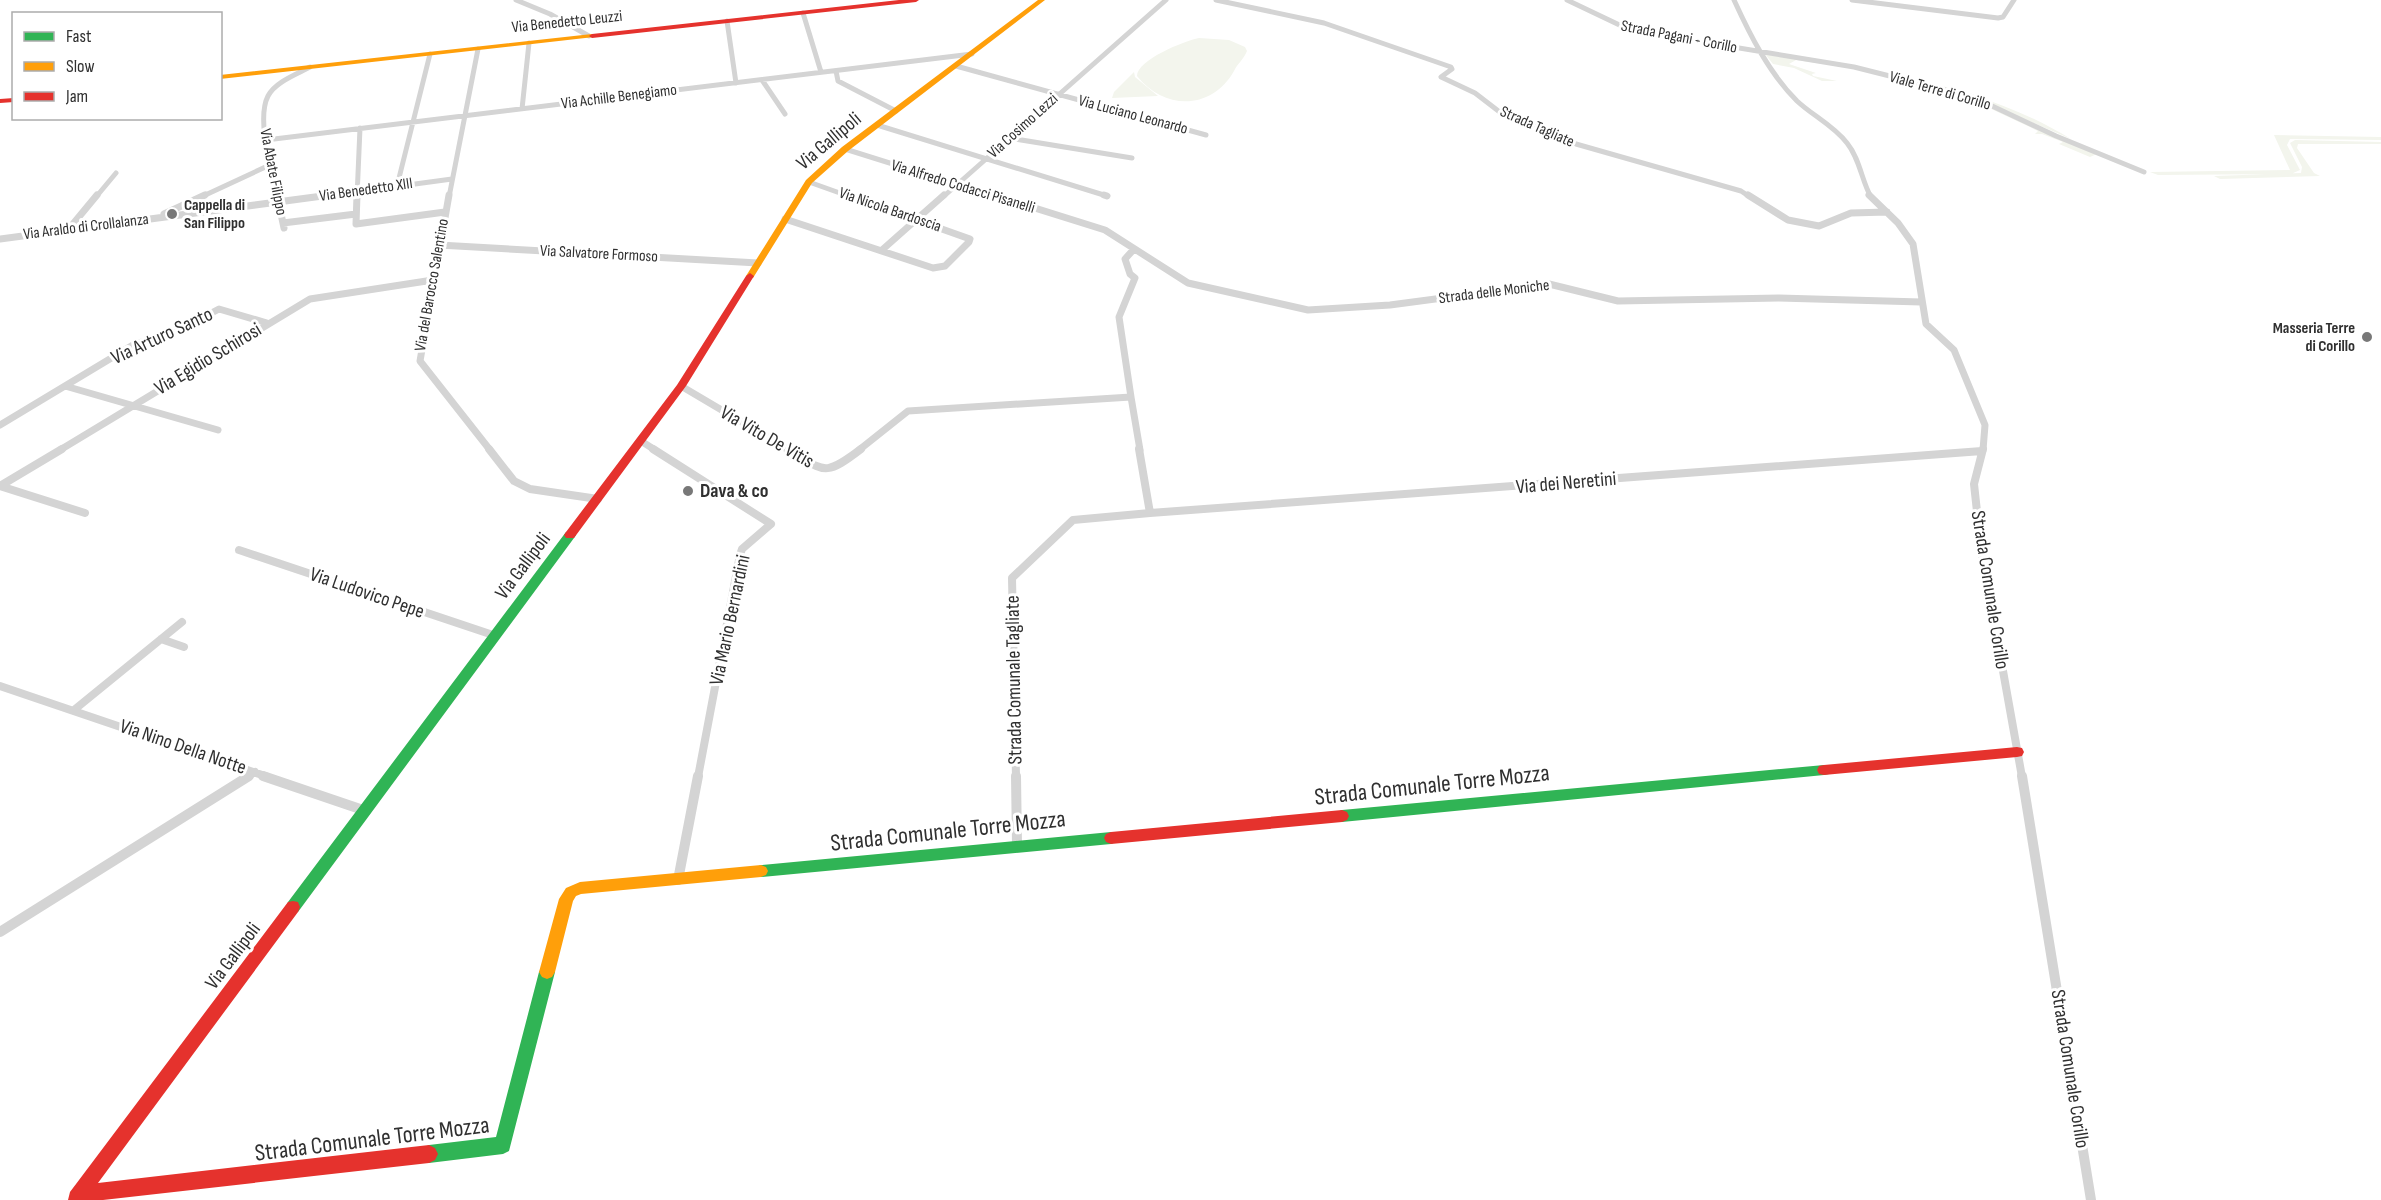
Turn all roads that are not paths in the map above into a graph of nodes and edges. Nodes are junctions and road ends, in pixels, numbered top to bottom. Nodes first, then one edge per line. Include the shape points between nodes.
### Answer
1 (516, 0) edge
2 (916, 0) edge
3 (1042, 0) edge
4 (1216, 0) edge
5 (1567, 0) edge
6 (1734, 0) edge
7 (1852, 0) edge
8 (2013, 0) edge
9 (1165, 1) edge
10 (803, 13) junction
11 (727, 21) junction
12 (589, 36) junction
13 (528, 43) junction
14 (478, 49) junction
15 (1758, 49) junction
16 (430, 54) junction
17 (972, 54) junction
18 (956, 66) junction
19 (310, 67) junction
20 (836, 70) junction
21 (821, 72) junction
22 (222, 77) edge
23 (762, 80) junction
24 (736, 83) junction
25 (1058, 94) junction
26 (522, 109) junction
27 (896, 111) junction
28 (785, 114) dead end
29 (464, 116) junction
30 (413, 122) junction
31 (878, 125) junction
32 (360, 128) junction
33 (1206, 135) dead end
34 (1009, 138) junction
35 (266, 140) junction
36 (845, 149) junction
37 (1131, 158) dead end
38 (986, 159) junction
39 (272, 164) junction
40 (2144, 172) dead end
41 (116, 173) dead end
42 (452, 179) junction
43 (809, 182) junction
44 (956, 185) junction
45 (397, 186) junction
46 (357, 191) junction
47 (1107, 196) dead end
48 (279, 202) junction
49 (445, 212) junction
50 (1887, 212) junction
51 (356, 214) junction
52 (156, 218) junction
53 (785, 219) junction
54 (917, 219) junction
55 (68, 230) junction
56 (0, 238) edge
57 (439, 245) junction
58 (1134, 249) junction
59 (882, 250) junction
60 (758, 263) junction
61 (433, 280) junction
62 (1921, 302) junction
63 (267, 323) junction
64 (67, 386) junction
65 (681, 386) junction
66 (1131, 397) junction
67 (132, 405) junction
68 (0, 425) edge
69 (218, 430) dead end
70 (641, 441) junction
71 (1982, 451) junction
72 (0, 486) edge
73 (598, 499) junction
74 (85, 513) dead end
75 (1150, 513) junction
76 (238, 550) dead end
77 (182, 622) dead end
78 (496, 636) junction
79 (160, 639) junction
80 (184, 647) dead end
81 (0, 686) edge
82 (74, 710) junction
83 (2017, 752) junction
84 (255, 772) junction
85 (366, 810) junction
86 (1017, 845) junction
87 (678, 880) junction
88 (0, 932) edge
89 (77, 1197) edge
90 (2091, 1200) edge

1 - 12 street
2 - 10 street, Via Benedetto Leuzzi
3 - 17 street, Via Gallipoli
4 - 50 street, Strada Tagliate via 1324,22 1451,67 1441,77 1475,93 1501,112 1591,150 1741,191 1788,220 1820,226 1851,213
5 - 15 street, Strada Pagani - Corillo via 1621,28
6 - 15 street, Strada Comunale Corillo
7 - 8 street via 1998,18 2003,17
9 - 25 street, Via Cosimo Lezzi
10 - 11 street, Via Benedetto Leuzzi
10 - 21 street
11 - 12 street, Via Benedetto Leuzzi
11 - 24 street
12 - 13 street, Via Benedetto Leuzzi
13 - 14 street, Via Benedetto Leuzzi
13 - 26 street
14 - 16 street, Via Benedetto Leuzzi
14 - 29 street, Via del Barocco Salentino
15 - 40 street, Viale Terre di Corillo via 1859,68 1973,97
15 - 50 street, Strada Comunale Corillo via 1799,103 1848,144 1869,195
16 - 19 street, Via Benedetto Leuzzi
16 - 30 street
17 - 18 street, Via Gallipoli
17 - 20 street, Via Achille Benegiamo
18 - 25 street, Via Luciano Leonardo
18 - 27 street, Via Gallipoli
19 - 22 street, Via Benedetto Leuzzi
19 - 35 street, Via Abate Filippo via 269,94 263,120
20 - 21 street, Via Achille Benegiamo
20 - 27 street via 838,81
21 - 23 street, Via Achille Benegiamo
23 - 24 street, Via Achille Benegiamo
23 - 28 street
24 - 26 street, Via Achille Benegiamo
25 - 33 street, Via Luciano Leonardo
25 - 34 street, Via Cosimo Lezzi
26 - 29 street, Via Achille Benegiamo
27 - 31 street, Via Gallipoli
29 - 30 street, Via Achille Benegiamo
29 - 42 street, Via del Barocco Salentino
30 - 32 street, Via Achille Benegiamo
30 - 45 street
31 - 36 street, Via Gallipoli
31 - 38 street
32 - 35 street, Via Achille Benegiamo
32 - 46 street
34 - 37 street
34 - 38 street, Via Cosimo Lezzi
35 - 39 street, Via Abate Filippo
36 - 43 street, Via Gallipoli
36 - 44 street, Via Alfredo Codacci Pisanelli
38 - 44 street, Via Cosimo Lezzi
38 - 47 street
39 - 48 street, Via Abate Filippo
39 - 52 street
41 - 55 street
42 - 45 street, Via Benedetto XIII
42 - 49 street, Via del Barocco Salentino
43 - 53 street, Via Gallipoli
43 - 54 street, Via Nicola Bardoscia
44 - 54 street, Via Cosimo Lezzi
44 - 58 street, Via Alfredo Codacci Pisanelli via 1105,230
45 - 46 street, Via Benedetto XIII
46 - 48 street, Via Benedetto XIII
46 - 51 street
48 - 51 street, Via Abate Filippo via 284,226
48 - 52 street, Via Araldo di Crollalanza
49 - 51 street via 356,224
49 - 57 street, Via del Barocco Salentino
50 - 62 street, Strada Comunale Corillo via 1913,244
52 - 55 street, Via Araldo di Crollalanza
53 - 59 street
53 - 60 street, Via Gallipoli
54 - 59 street, Via Cosimo Lezzi
54 - 59 street, Via Nicola Bardoscia via 970,239 939,269
55 - 56 street, Via Araldo di Crollalanza
57 - 60 street, Via Salvatore Formoso
57 - 61 street, Via del Barocco Salentino
58 - 62 street, Strada delle Moniche via 1188,283 1308,309 1390,305 1549,284 1618,302 1668,298
58 - 66 street via 1125,259 1135,278 1119,317
60 - 65 street, Via Gallipoli
61 - 63 street, Via Egidio Schirosi via 310,299
61 - 73 street, Via del Barocco Salentino via 420,361 514,481 530,489
62 - 71 street, Strada Comunale Corillo via 1926,324 1954,350 1970,385 1985,425
63 - 64 street, Via Arturo Santo via 219,309 185,327 132,345
63 - 67 street, Via Egidio Schirosi
64 - 67 street
64 - 68 street, Via Arturo Santo
65 - 66 street, Via Vito De Vitis via 823,470 836,468 908,411
65 - 70 street, Via Gallipoli
66 - 75 street
67 - 69 street
67 - 72 street, Via Egidio Schirosi
70 - 73 street, Via Gallipoli
70 - 87 street, Via Mario Bernardini via 771,524 740,555
71 - 75 street, Via dei Neretini
71 - 83 street, Strada Comunale Corillo via 1974,495
72 - 74 street
73 - 78 street, Via Gallipoli
75 - 86 street, Strada Comunale Tagliate via 1073,520 1012,578
76 - 78 street, Via Ludovico Pepe
77 - 79 street
78 - 85 street, Via Gallipoli
79 - 80 street
79 - 82 street
81 - 82 street, Via Nino Della Notte
82 - 84 street, Via Nino Della Notte
83 - 86 street, Strada Comunale Torre Mozza
83 - 90 street, Strada Comunale Corillo
84 - 85 street, Via Nino Della Notte
84 - 88 street
85 - 89 street, Via Gallipoli
86 - 87 street, Strada Comunale Torre Mozza
87 - 89 street, Strada Comunale Torre Mozza via 580,888 566,899 503,1145

